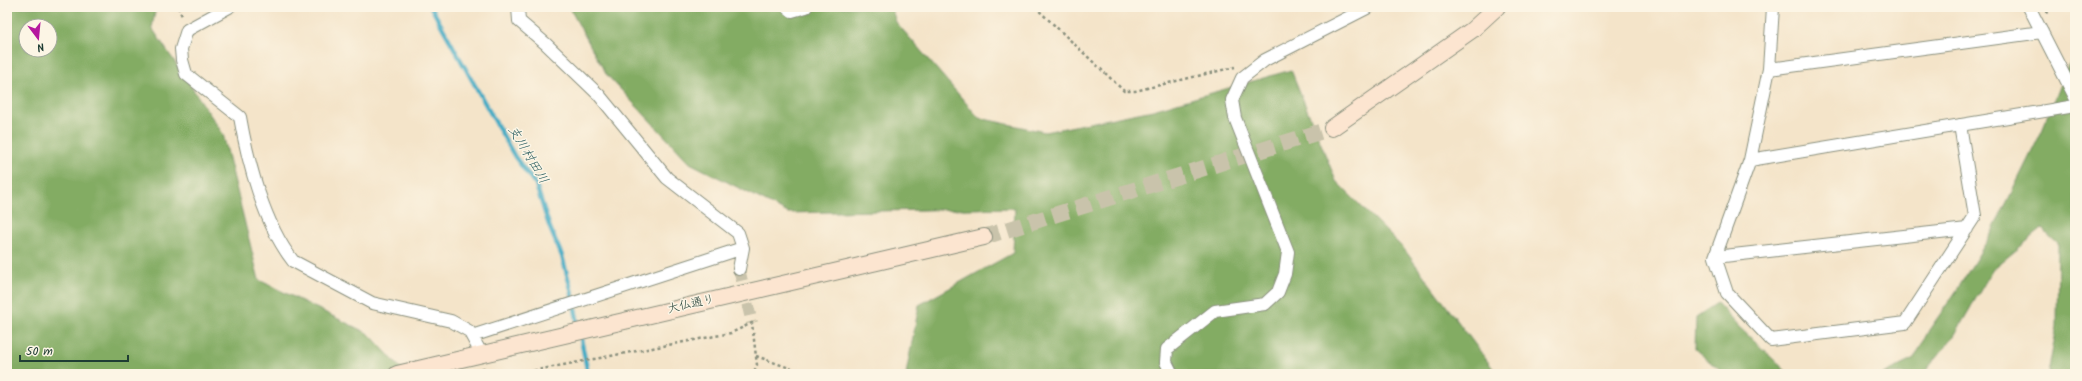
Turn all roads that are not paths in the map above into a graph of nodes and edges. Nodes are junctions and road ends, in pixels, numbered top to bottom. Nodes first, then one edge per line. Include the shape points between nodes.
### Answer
1 (229, 7) edge
2 (518, 7) edge
3 (787, 7) edge
4 (806, 7) edge
5 (1369, 7) edge
6 (1497, 7) edge
7 (1773, 7) edge
8 (2029, 7) edge
9 (2042, 32) junction
10 (1769, 69) junction
11 (2075, 97) edge
12 (2075, 106) edge
13 (1960, 125) junction
14 (1332, 128) tunnel mouth
15 (1750, 160) junction
16 (1967, 229) junction
17 (984, 237) tunnel mouth
18 (743, 248) junction
19 (1715, 257) junction
20 (739, 270) tunnel mouth
21 (472, 336) junction
22 (481, 353) junction
23 (397, 374) edge
24 (1172, 374) edge

1 - 21 street via 187,30 181,49 182,60 186,74 240,117 246,155 270,221 284,250 293,261 372,304 451,321 469,331
2 - 18 street via 519,21 598,94 667,178 738,234
3 - 4 street via 792,11
5 - 24 street via 1265,60 1242,78 1232,100 1235,118 1288,252 1284,274 1278,292 1264,304 1215,311 1167,349 1166,362
6 - 14 street via 1472,30
7 - 10 street
8 - 9 street
9 - 10 street
9 - 11 street
10 - 15 street
12 - 13 street
13 - 15 street
13 - 16 street via 1975,216
15 - 19 street
16 - 19 street
16 - 19 street via 1905,323 1771,340 1728,293
17 - 22 street, 大仏通り
18 - 20 street
18 - 21 street
21 - 22 street
22 - 23 street, 大仏通り

